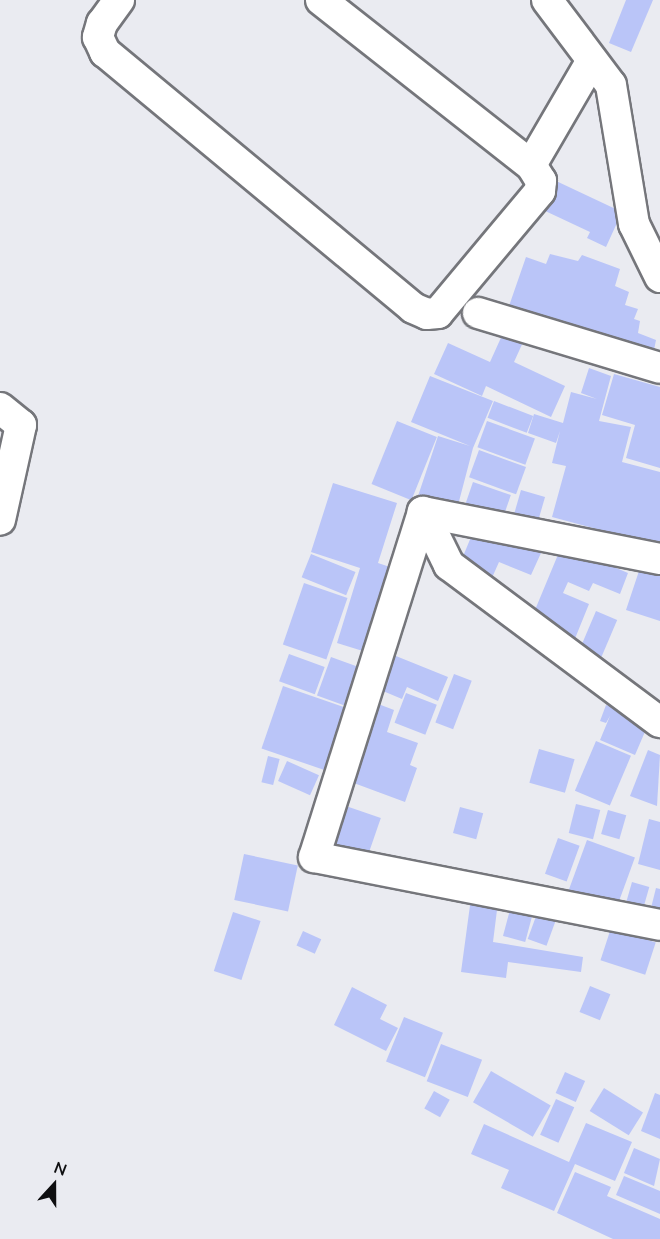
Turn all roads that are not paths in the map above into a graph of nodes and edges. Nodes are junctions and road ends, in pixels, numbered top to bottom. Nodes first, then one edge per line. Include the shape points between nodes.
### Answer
1 (119, 0) edge
2 (321, 0) edge
3 (547, 0) edge
4 (592, 60) junction
5 (531, 165) junction
6 (660, 277) edge
7 (478, 313) dead end
8 (660, 368) edge
9 (0, 408) edge
10 (423, 512) junction
11 (0, 520) edge
12 (660, 560) edge
13 (660, 722) edge
14 (660, 925) edge

1 - 5 street via 102,23 98,37 105,52 414,308 427,314 438,313 540,191 541,181
2 - 5 street
3 - 4 street
4 - 5 street
4 - 6 street via 611,85 634,224
7 - 8 street
9 - 11 street via 21,425
10 - 12 street
10 - 13 street via 449,565
10 - 14 street via 314,857

